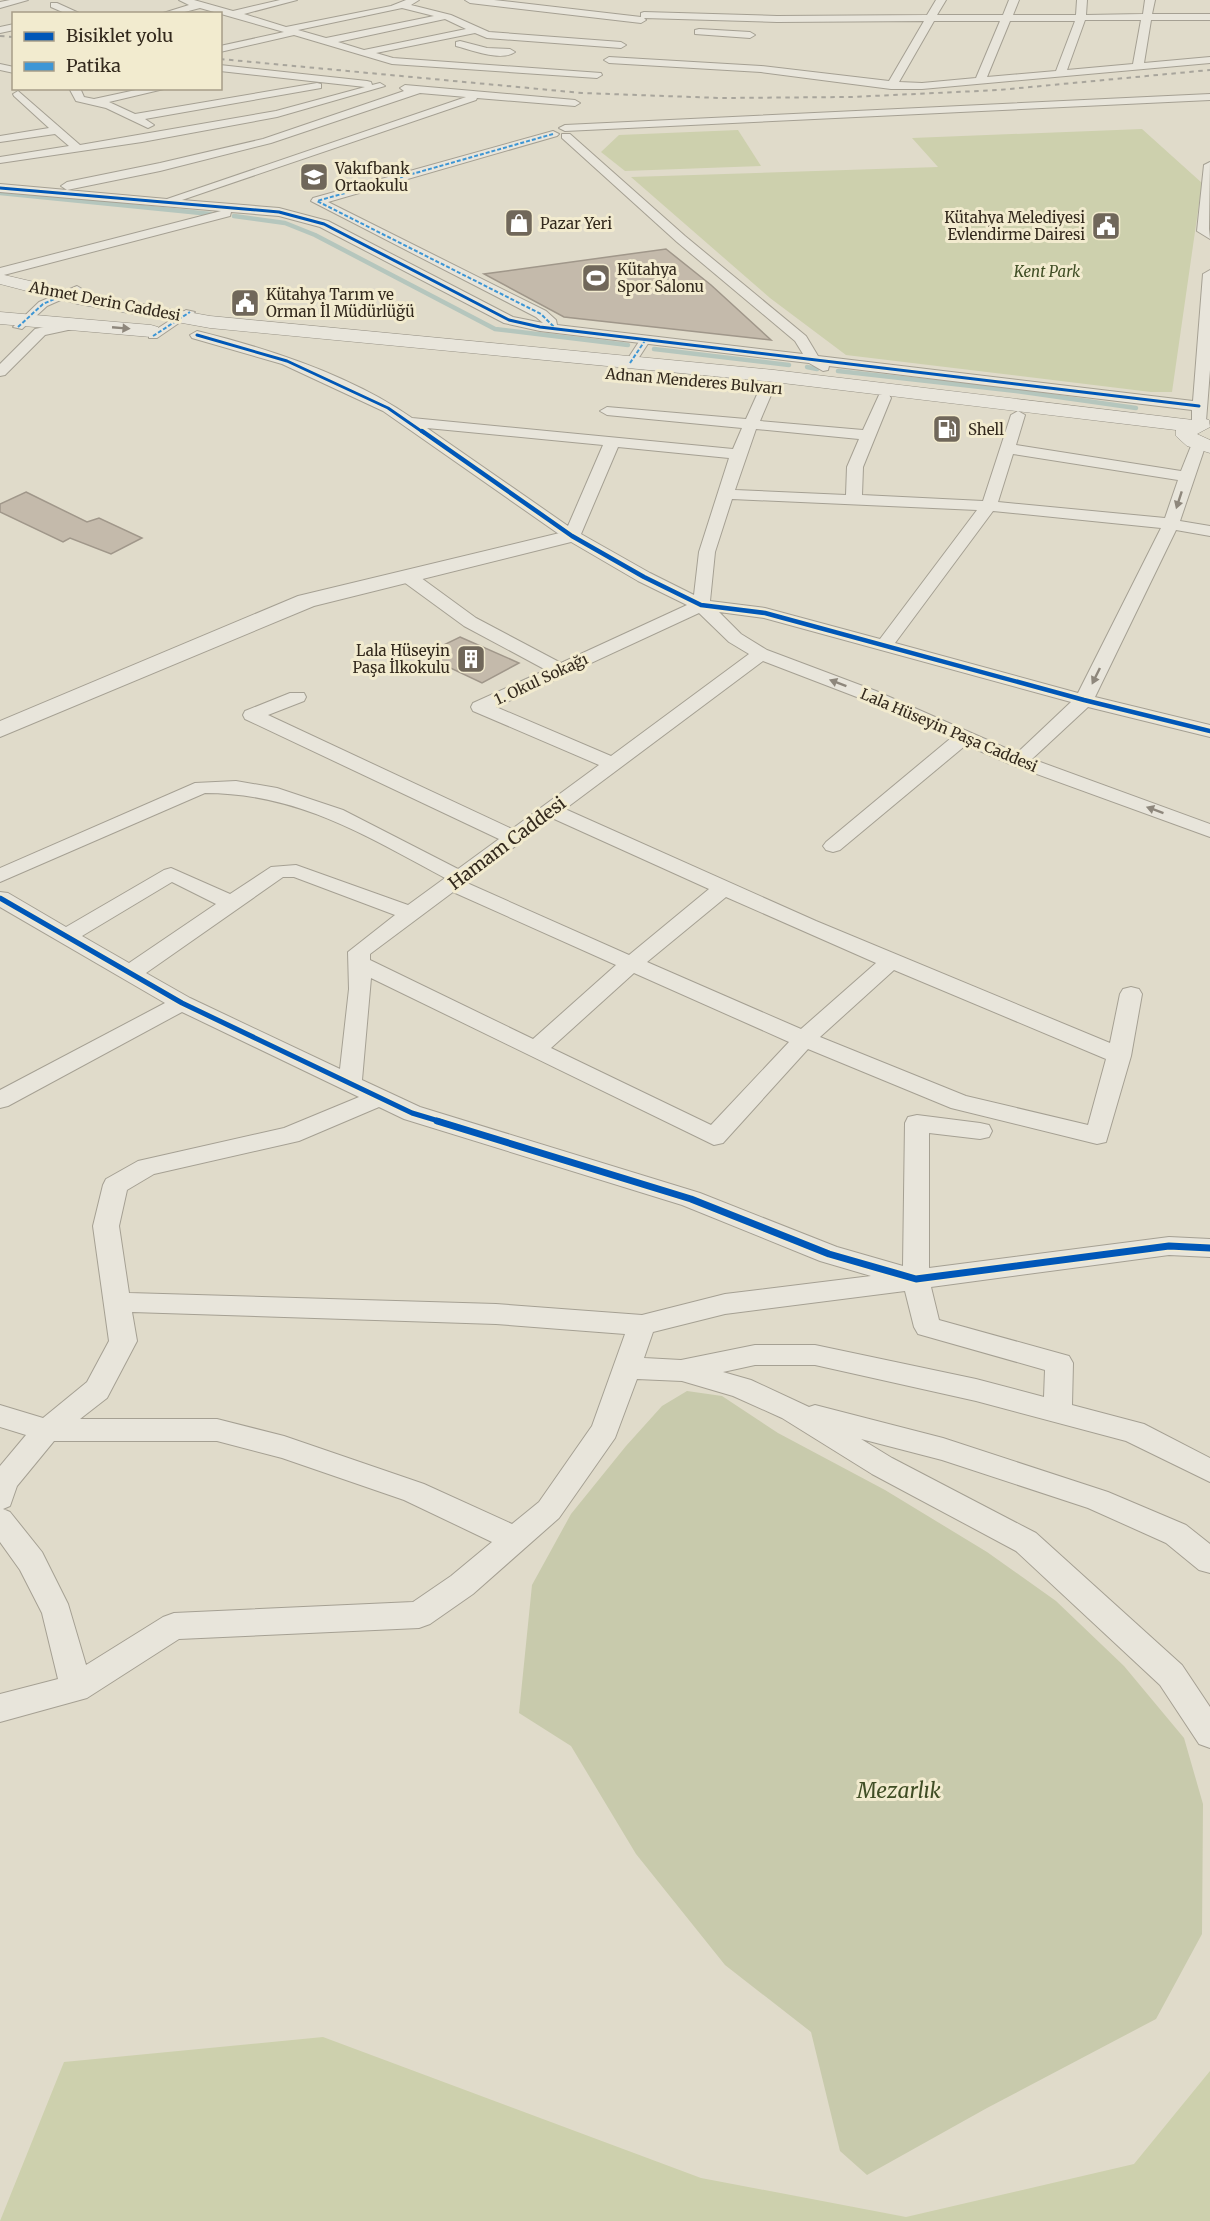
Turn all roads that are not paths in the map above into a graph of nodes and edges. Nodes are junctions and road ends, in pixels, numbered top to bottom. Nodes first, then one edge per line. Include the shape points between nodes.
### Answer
1 (21, 0) edge
2 (184, 0) edge
3 (226, 0) edge
4 (292, 0) edge
5 (470, 0) edge
6 (941, 0) edge
7 (1014, 0) edge
8 (1082, 0) edge
9 (1150, 0) edge
10 (405, 2) edge
11 (0, 5) edge
12 (54, 5) dead end
13 (201, 5) junction
14 (1210, 11) edge
15 (72, 12) edge
16 (172, 12) edge
17 (217, 12) edge
18 (644, 13) edge
19 (445, 15) junction
20 (1080, 15) junction
21 (1147, 15) junction
22 (226, 16) edge
23 (471, 16) dead end
24 (932, 16) junction
25 (1008, 16) junction
26 (273, 17) dead end
27 (1210, 17) edge
28 (759, 18) junction
29 (254, 22) junction
30 (239, 27) dead end
31 (477, 30) junction
32 (287, 32) junction
33 (692, 32) dead end
34 (629, 38) junction
35 (323, 42) junction
36 (460, 44) dead end
37 (746, 44) junction
38 (222, 48) edge
39 (521, 52) dead end
40 (222, 54) edge
41 (366, 54) junction
42 (245, 56) dead end
43 (606, 58) junction
44 (1210, 60) edge
45 (349, 61) dead end
46 (392, 62) junction
47 (733, 67) junction
48 (1138, 67) junction
49 (222, 68) edge
50 (253, 71) junction
51 (382, 71) dead end
52 (1060, 74) junction
53 (235, 75) junction
54 (222, 77) edge
55 (980, 81) junction
56 (344, 82) junction
57 (589, 84) junction
58 (380, 86) junction
59 (891, 86) junction
60 (420, 89) junction
61 (75, 90) edge
62 (153, 90) edge
63 (18, 94) dead end
64 (267, 94) junction
65 (482, 94) junction
66 (1210, 97) edge
67 (93, 102) junction
68 (1210, 105) edge
69 (1182, 106) junction
70 (1198, 110) dead end
71 (277, 114) junction
72 (133, 117) junction
73 (566, 124) junction
74 (307, 127) junction
75 (58, 130) junction
76 (166, 134) junction
77 (0, 139) edge
78 (347, 139) junction
79 (77, 148) junction
80 (208, 155) junction
81 (0, 160) edge
82 (1210, 165) edge
83 (242, 176) junction
84 (0, 188) edge
85 (43, 191) junction
86 (165, 202) junction
87 (243, 209) junction
88 (1210, 235) edge
89 (0, 272) edge
90 (1210, 274) edge
91 (0, 279) edge
92 (73, 294) junction
93 (185, 314) junction
94 (17, 321) edge
95 (45, 321) junction
96 (77, 324) junction
97 (1208, 325) edge
98 (204, 329) junction
99 (557, 329) junction
100 (156, 334) junction
101 (646, 339) junction
102 (0, 361) edge
103 (814, 361) junction
104 (630, 363) junction
105 (0, 372) edge
106 (770, 382) junction
107 (851, 385) junction
108 (884, 398) junction
109 (607, 411) dead end
110 (1018, 415) junction
111 (409, 422) junction
112 (751, 425) junction
113 (1200, 430) edge
114 (869, 435) junction
115 (613, 441) junction
116 (1006, 448) junction
117 (738, 454) junction
118 (1187, 477) junction
119 (725, 494) junction
120 (855, 500) junction
121 (989, 506) junction
122 (1172, 524) junction
123 (1210, 531) edge
124 (572, 536) junction
125 (407, 576) junction
126 (701, 605) junction
127 (885, 644) junction
128 (761, 654) junction
129 (561, 670) junction
130 (297, 697) dead end
131 (1084, 700) junction
132 (0, 730) edge
133 (1210, 731) edge
134 (965, 736) junction
135 (1019, 761) junction
136 (614, 764) junction
137 (551, 810) junction
138 (1210, 831) edge
139 (514, 838) junction
140 (833, 846) dead end
141 (0, 876) edge
142 (456, 881) junction
143 (724, 888) junction
144 (0, 898) edge
145 (232, 903) junction
146 (411, 914) junction
147 (66, 936) junction
148 (891, 961) junction
149 (359, 963) junction
150 (632, 964) junction
151 (130, 973) junction
152 (1131, 994) dead end
153 (182, 1004) junction
154 (804, 1039) junction
155 (535, 1050) junction
156 (1119, 1056) junction
157 (350, 1083) junction
158 (379, 1098) junction
159 (0, 1100) edge
160 (980, 1131) dead end
161 (1210, 1248) edge
162 (916, 1279) junction
163 (118, 1302) junction
164 (642, 1326) junction
165 (627, 1368) junction
166 (682, 1371) junction
167 (792, 1410) junction
168 (1058, 1412) junction
169 (0, 1416) edge
170 (47, 1430) junction
171 (1210, 1471) edge
172 (0, 1498) edge
173 (0, 1520) edge
174 (515, 1539) junction
175 (1210, 1561) edge
176 (76, 1688) junction
177 (0, 1708) edge
178 (1210, 1734) edge

1 - 11 street
2 - 13 street
3 - 13 street
4 - 22 street
5 - 18 street
6 - 24 street
7 - 25 street
8 - 20 street
9 - 21 street
10 - 19 street
10 - 32 street
12 - 15 street
13 - 16 street
13 - 17 street
14 - 21 street
18 - 24 street via 736,9
18 - 28 street
18 - 34 street
19 - 23 street
19 - 31 street
19 - 35 street
20 - 21 street
20 - 25 street
20 - 52 street
21 - 27 street
21 - 48 street
22 - 29 street
24 - 25 street
24 - 28 street
24 - 59 street
25 - 55 street
26 - 29 street
28 - 37 street
29 - 30 street
29 - 32 street
31 - 34 street via 494,36
31 - 41 street
32 - 35 street
32 - 38 street
33 - 37 street
34 - 43 street
35 - 41 street
36 - 39 street via 487,51
37 - 47 street
40 - 42 street
41 - 45 street
41 - 46 street
43 - 47 street
43 - 57 street
44 - 48 street
46 - 51 street via 398,67
46 - 57 street
47 - 59 street
48 - 52 street
49 - 50 street
50 - 53 street
50 - 56 street
52 - 55 street
53 - 54 street
53 - 64 street
55 - 59 street
56 - 58 street
56 - 64 street
57 - 73 street
58 - 60 street
58 - 71 street
60 - 65 street
60 - 74 street
61 - 67 street via 80,99
62 - 67 street
63 - 75 street
64 - 72 street
65 - 73 street
65 - 78 street
66 - 73 street
67 - 72 street
68 - 69 street
69 - 70 street
69 - 73 street
71 - 74 street
71 - 76 street
72 - 76 street
73 - 99 street via 317,201 541,314
73 - 103 street via 681,239 801,339
74 - 78 street
74 - 80 street
75 - 77 street
75 - 79 street
76 - 79 street
76 - 80 street
78 - 83 street
79 - 81 street
80 - 83 street
80 - 85 street
82 - 88 street via 1203,231
83 - 86 street
84 - 85 street
85 - 86 street
86 - 87 street
87 - 89 street
87 - 99 street via 279,212 324,224 509,320
90 - 97 street
91 - 92 main road, Ahmet Derin Caddesi
92 - 93 main road, Ahmet Derin Caddesi
92 - 94 street via 43,304
92 - 95 main road via 79,308 74,315
93 - 98 main road, Ahmet Derin Caddesi
93 - 100 street
94 - 95 main road, Ahmet Derin Caddesi
94 - 102 street via 29,327
95 - 96 main road, Ahmet Derin Caddesi
96 -> 100 main road, Ahmet Derin Caddesi
96 - 105 street via 40,332
97 - 113 street
98 - 100 main road, Ahmet Derin Caddesi
98 - 104 main road, Adnan Menderes Bulvarı
98 - 106 main road, Adnan Menderes Bulvarı
98 - 111 street via 287,361 388,408
99 - 101 street
101 - 103 street
101 - 104 street
103 - 106 street
103 - 107 street
103 - 113 street
104 - 106 main road, Adnan Menderes Bulvarı
106 - 107 main road, Adnan Menderes Bulvarı
106 - 108 main road, Adnan Menderes Bulvarı
106 - 112 street
107 - 113 main road, Adnan Menderes Bulvarı
108 - 110 main road, Adnan Menderes Bulvarı
108 - 114 street
109 - 112 street
110 - 113 main road, Adnan Menderes Bulvarı
110 - 116 street
111 - 115 street
111 - 124 street
112 - 114 street
112 - 117 street
113 - 118 street
114 - 120 street via 855,467
115 - 117 street
115 - 124 street
116 - 118 street
116 - 121 street
117 - 119 street
118 -> 122 street
119 - 120 street
119 - 126 street via 707,552
120 - 121 street
121 - 122 street
121 - 127 street
122 - 123 street
122 -> 131 street
124 - 125 street
124 - 126 street
125 - 129 street via 470,622
125 - 132 street via 306,601
126 - 127 street via 765,613
126 - 128 street, Lala Hüseyin Paşa Caddesi via 735,638
126 - 129 street, 1. Okul Sokağı
127 - 131 street
134 -> 128 street, Lala Hüseyin Paşa Caddesi
128 - 136 street, Hamam Caddesi
129 - 136 street, 1. Okul Sokağı via 480,707
130 - 139 street via 252,715
131 - 133 street
131 - 135 street
134 - 135 street, Lala Hüseyin Paşa Caddesi
134 - 140 street
138 -> 135 street, Lala Hüseyin Paşa Caddesi
136 - 137 street, Hamam Caddesi
137 - 139 street, Hamam Caddesi
137 - 143 street
139 - 142 street, Hamam Caddesi
141 - 142 street via 202,787 228,785 332,812
142 - 146 street, Hamam Caddesi
142 - 150 street
143 - 148 street
143 - 150 street
144 - 147 street
145 - 146 street via 278,872 296,872
145 - 147 street via 171,874
145 - 151 street
146 - 149 street, Hamam Caddesi via 359,952
147 - 151 street
148 - 154 street
148 - 156 street
149 - 155 street
149 - 157 street
150 - 154 street
150 - 155 street
151 - 153 street
152 - 156 street
153 - 157 street
153 - 159 street
154 - 155 street via 714,1137
154 - 156 street via 959,1102 1097,1136
157 - 158 street
158 - 162 street via 412,1113 691,1199 829,1254
158 - 163 street via 290,1135 147,1167 115,1185 106,1226
160 - 162 street via 917,1123
161 - 162 street via 1169,1246
162 - 164 street via 725,1304
162 - 168 street via 927,1327 1059,1363
163 - 164 street via 496,1314
163 - 170 street via 123,1341 97,1390
164 - 165 street
165 - 166 street
165 - 174 street via 605,1430 549,1510
166 - 167 street via 741,1388
166 - 168 street via 755,1355 815,1355
167 - 175 street via 943,1449 1098,1500 1176,1534
167 - 178 street via 882,1466 1026,1542 1171,1675
168 - 171 street via 1134,1432
169 - 170 street
170 - 172 street via 4,1482
170 - 174 street via 217,1430 284,1447 414,1492
173 - 176 street via 31,1561 57,1613
174 - 176 street via 462,1585 419,1615 174,1626
176 - 177 street

